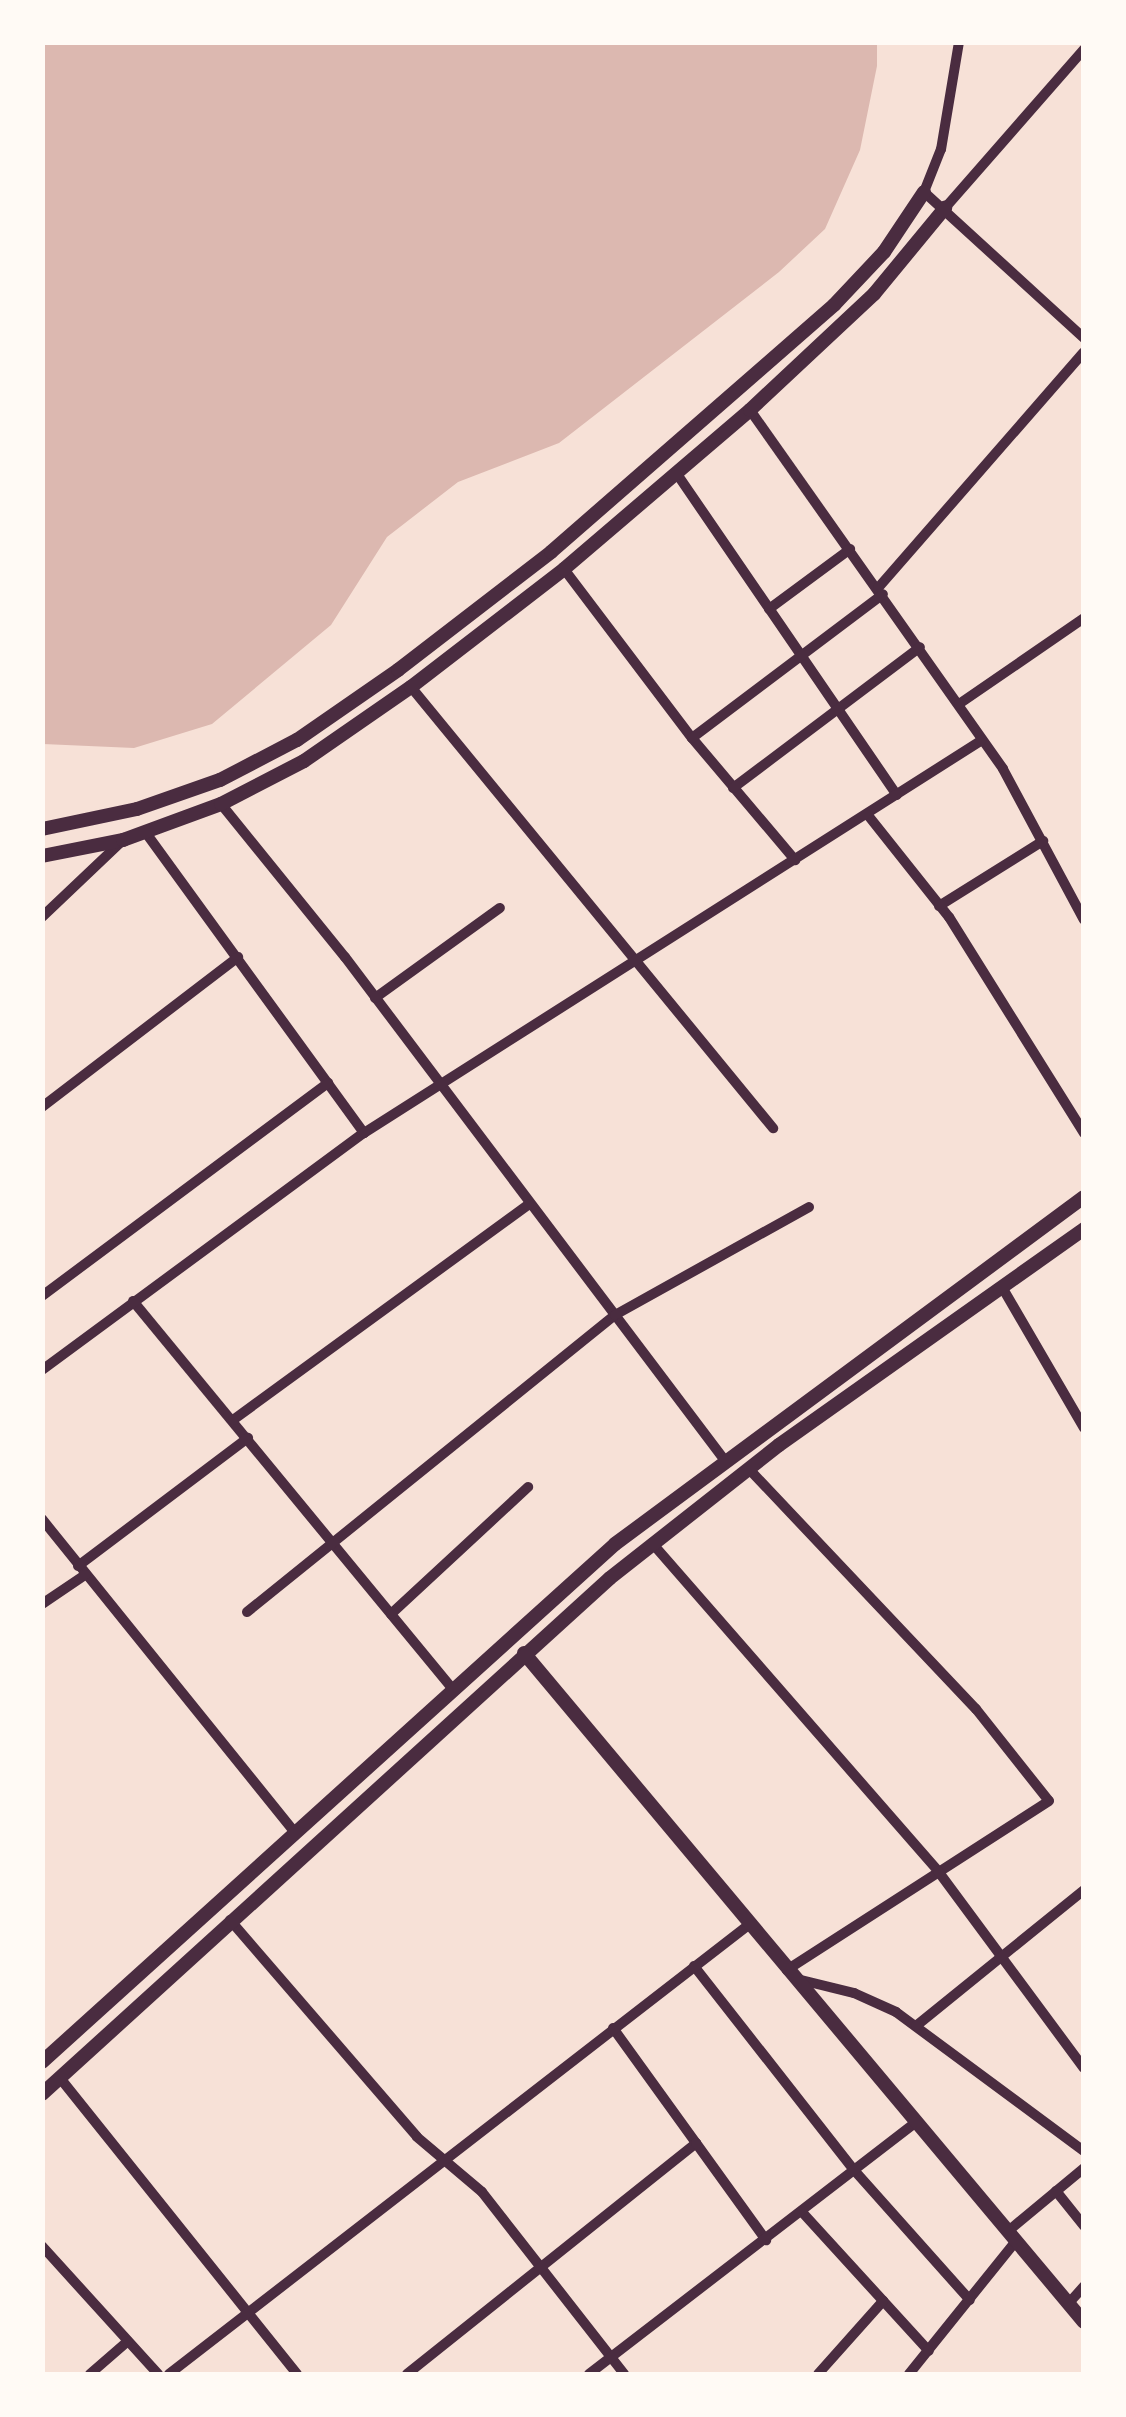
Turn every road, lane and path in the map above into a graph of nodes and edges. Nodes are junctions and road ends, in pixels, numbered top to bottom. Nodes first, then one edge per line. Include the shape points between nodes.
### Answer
1 (959, 42) edge
2 (1081, 58) edge
3 (924, 192) junction
4 (945, 208) junction
5 (1084, 338) edge
6 (1084, 352) edge
7 (750, 410) junction
8 (677, 474) junction
9 (850, 549) junction
10 (564, 569) junction
11 (880, 591) junction
12 (769, 608) junction
13 (1084, 618) edge
14 (920, 646) junction
15 (802, 656) junction
16 (411, 688) junction
17 (959, 704) junction
18 (838, 708) junction
19 (692, 738) junction
20 (982, 740) junction
21 (733, 788) junction
22 (897, 795) junction
23 (221, 804) junction
24 (868, 814) junction
25 (109, 816) junction
26 (42, 829) edge
27 (146, 833) junction
28 (1043, 840) junction
29 (119, 841) junction
30 (42, 856) edge
31 (796, 860) junction
32 (940, 906) junction
33 (500, 908) dead end
34 (42, 917) edge
35 (1084, 920) edge
36 (238, 957) junction
37 (634, 963) junction
38 (375, 998) junction
39 (328, 1083) junction
40 (441, 1084) junction
41 (42, 1107) edge
42 (773, 1128) dead end
43 (364, 1133) junction
44 (1084, 1133) edge
45 (1084, 1197) edge
46 (529, 1204) junction
47 (808, 1208) dead end
48 (1084, 1230) edge
49 (1002, 1288) junction
50 (42, 1296) edge
51 (134, 1300) junction
52 (615, 1315) junction
53 (878, 1346) junction
54 (890, 1366) junction
55 (42, 1370) edge
56 (233, 1420) junction
57 (1084, 1428) edge
58 (248, 1438) junction
59 (723, 1458) junction
60 (748, 1468) junction
61 (528, 1487) dead end
62 (42, 1520) edge
63 (334, 1543) junction
64 (652, 1543) junction
65 (82, 1570) junction
66 (42, 1604) edge
67 (247, 1612) dead end
68 (391, 1614) junction
69 (524, 1653) junction
70 (451, 1688) junction
71 (344, 1784) junction
72 (360, 1799) junction
73 (293, 1830) junction
74 (938, 1871) junction
75 (1084, 1890) edge
76 (230, 1920) junction
77 (751, 1923) junction
78 (1000, 1955) junction
79 (694, 1966) junction
80 (791, 1974) junction
81 (916, 2026) junction
82 (613, 2028) junction
83 (42, 2062) edge
84 (1084, 2068) edge
85 (60, 2078) junction
86 (42, 2094) edge
87 (915, 2123) junction
88 (696, 2144) junction
89 (1084, 2152) edge
90 (446, 2162) junction
91 (1084, 2168) edge
92 (854, 2170) junction
93 (1056, 2191) junction
94 (802, 2212) junction
95 (1084, 2226) edge
96 (1011, 2237) junction
97 (766, 2240) junction
98 (42, 2246) edge
99 (54, 2260) junction
100 (544, 2268) junction
101 (42, 2270) edge
102 (1084, 2286) edge
103 (970, 2300) junction
104 (883, 2301) junction
105 (1068, 2304) junction
106 (247, 2313) junction
107 (1084, 2322) edge
108 (128, 2340) junction
109 (929, 2351) junction
110 (612, 2358) junction
111 (90, 2374) edge
112 (158, 2374) edge
113 (170, 2374) edge
114 (297, 2374) edge
115 (408, 2374) edge
116 (589, 2374) edge
117 (624, 2374) edge
118 (818, 2374) edge
119 (910, 2374) edge

1 - 3 street via 942,149
2 - 4 street
3 - 4 street
3 - 25 street via 884,252 820,318 551,552 398,670 246,768
4 - 5 street
4 - 7 street via 874,294
6 - 11 street
7 - 8 street
7 - 9 street
8 - 10 street
8 - 12 street
9 - 11 street
9 - 12 street
10 - 16 street
10 - 19 street
11 - 14 street
11 - 15 street
12 - 15 street
13 - 17 street
14 - 17 street
14 - 18 street
15 - 18 street
15 - 19 street
16 - 23 street via 304,760
16 - 37 street
17 - 20 street
18 - 21 street
18 - 22 street
19 - 21 street
20 - 22 street
20 - 28 street
21 - 31 street
22 - 24 street
23 - 27 street
23 - 38 street
24 - 31 street
24 - 32 street
25 - 26 street
25 - 29 street
27 - 29 street
27 - 36 street
28 - 32 street
28 - 35 street
29 - 30 street
29 - 34 street
31 - 37 street
32 - 44 street
33 - 38 street
36 - 39 street
36 - 41 street
37 - 40 street
37 - 42 street
38 - 40 street
39 - 43 street
39 - 50 street
40 - 43 street
40 - 46 street
43 - 51 street
45 - 53 street
46 - 52 street
46 - 56 street
47 - 52 street
48 - 49 street
49 - 54 street
49 - 57 street
51 - 55 street
51 - 56 street
52 - 59 street
52 - 63 street
53 - 54 street
53 - 59 street
54 - 60 street
56 - 58 street
58 - 63 street
58 - 65 street
59 - 70 street
60 - 64 street
60 - 74 street via 1048,1794 1035,1814
61 - 68 street
62 - 65 street
63 - 67 street
63 - 68 street
64 - 69 street
64 - 74 street
65 - 66 street
65 - 73 street
68 - 70 street
69 - 72 street
69 - 77 street
70 - 71 street
71 - 72 street
71 - 73 street
72 - 76 street
73 - 83 street
74 - 78 street
74 - 80 street
75 - 78 street
76 - 85 street
76 - 90 street
77 - 79 street
77 - 80 street
78 - 81 street
78 - 84 street
79 - 82 street
79 - 92 street
80 - 81 street via 865,1997
80 - 87 street
81 - 89 street
82 - 88 street
82 - 90 street
85 - 86 street
85 - 106 street
87 - 92 street
87 - 96 street
88 - 97 street
88 - 100 street
90 - 100 street via 482,2192
90 - 106 street
91 - 93 street
92 - 94 street
92 - 103 street
93 - 95 street
93 - 96 street
94 - 97 street
94 - 104 street
96 - 103 street
96 - 105 street
97 - 110 street
98 - 99 street
99 - 101 street
99 - 108 street
100 - 110 street
100 - 115 street
102 - 105 street
103 - 109 street
104 - 109 street
104 - 118 street
105 - 107 street
106 - 113 street
106 - 114 street
108 - 111 street
108 - 112 street
109 - 119 street
110 - 116 street
110 - 117 street

